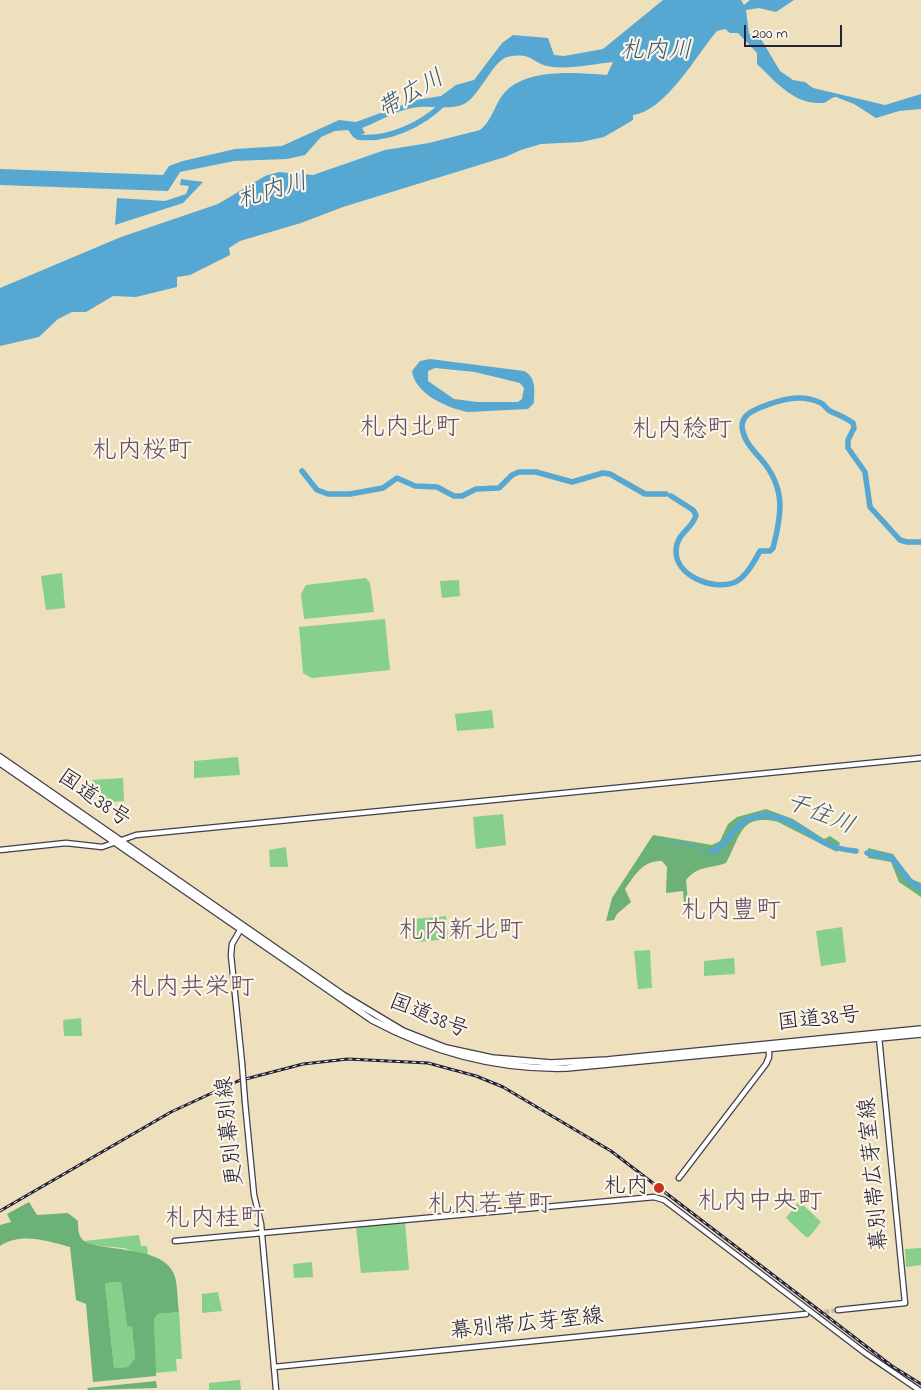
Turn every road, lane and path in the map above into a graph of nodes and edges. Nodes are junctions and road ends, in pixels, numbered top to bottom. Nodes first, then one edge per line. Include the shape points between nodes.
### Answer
1 (0, 756) edge
2 (921, 758) edge
3 (0, 762) edge
4 (116, 842) junction
5 (0, 850) edge
6 (242, 928) junction
7 (921, 1029) edge
8 (921, 1034) edge
9 (879, 1036) junction
10 (768, 1046) junction
11 (679, 1178) dead end
12 (261, 1232) junction
13 (174, 1241) dead end
14 (838, 1310) tunnel mouth
15 (806, 1314) tunnel mouth
16 (274, 1367) junction
17 (276, 1390) edge
18 (919, 1390) edge

1 - 4 highway, 国道38号
2 - 4 street via 136,835
3 - 4 highway, 国道38号
4 - 5 street via 97,848 66,844
4 - 6 highway, 国道38号
6 - 10 highway, 国道38号 via 374,1016 431,1043 464,1052 513,1061 550,1063
6 - 12 street, 更別幕別線, bridge via 232,944 231,955 254,1195
7 - 9 highway, 国道38号
8 - 9 highway, 国道38号
9 - 10 highway, 国道38号
9 - 14 street, 幕別帯広芽室線 via 906,1303
10 - 11 street via 766,1064
12 - 13 street
12 - 16 street, 更別幕別線
12 - 18 street via 654,1196 664,1200 865,1353
15 - 16 street, 幕別帯広芽室線
16 - 17 street

